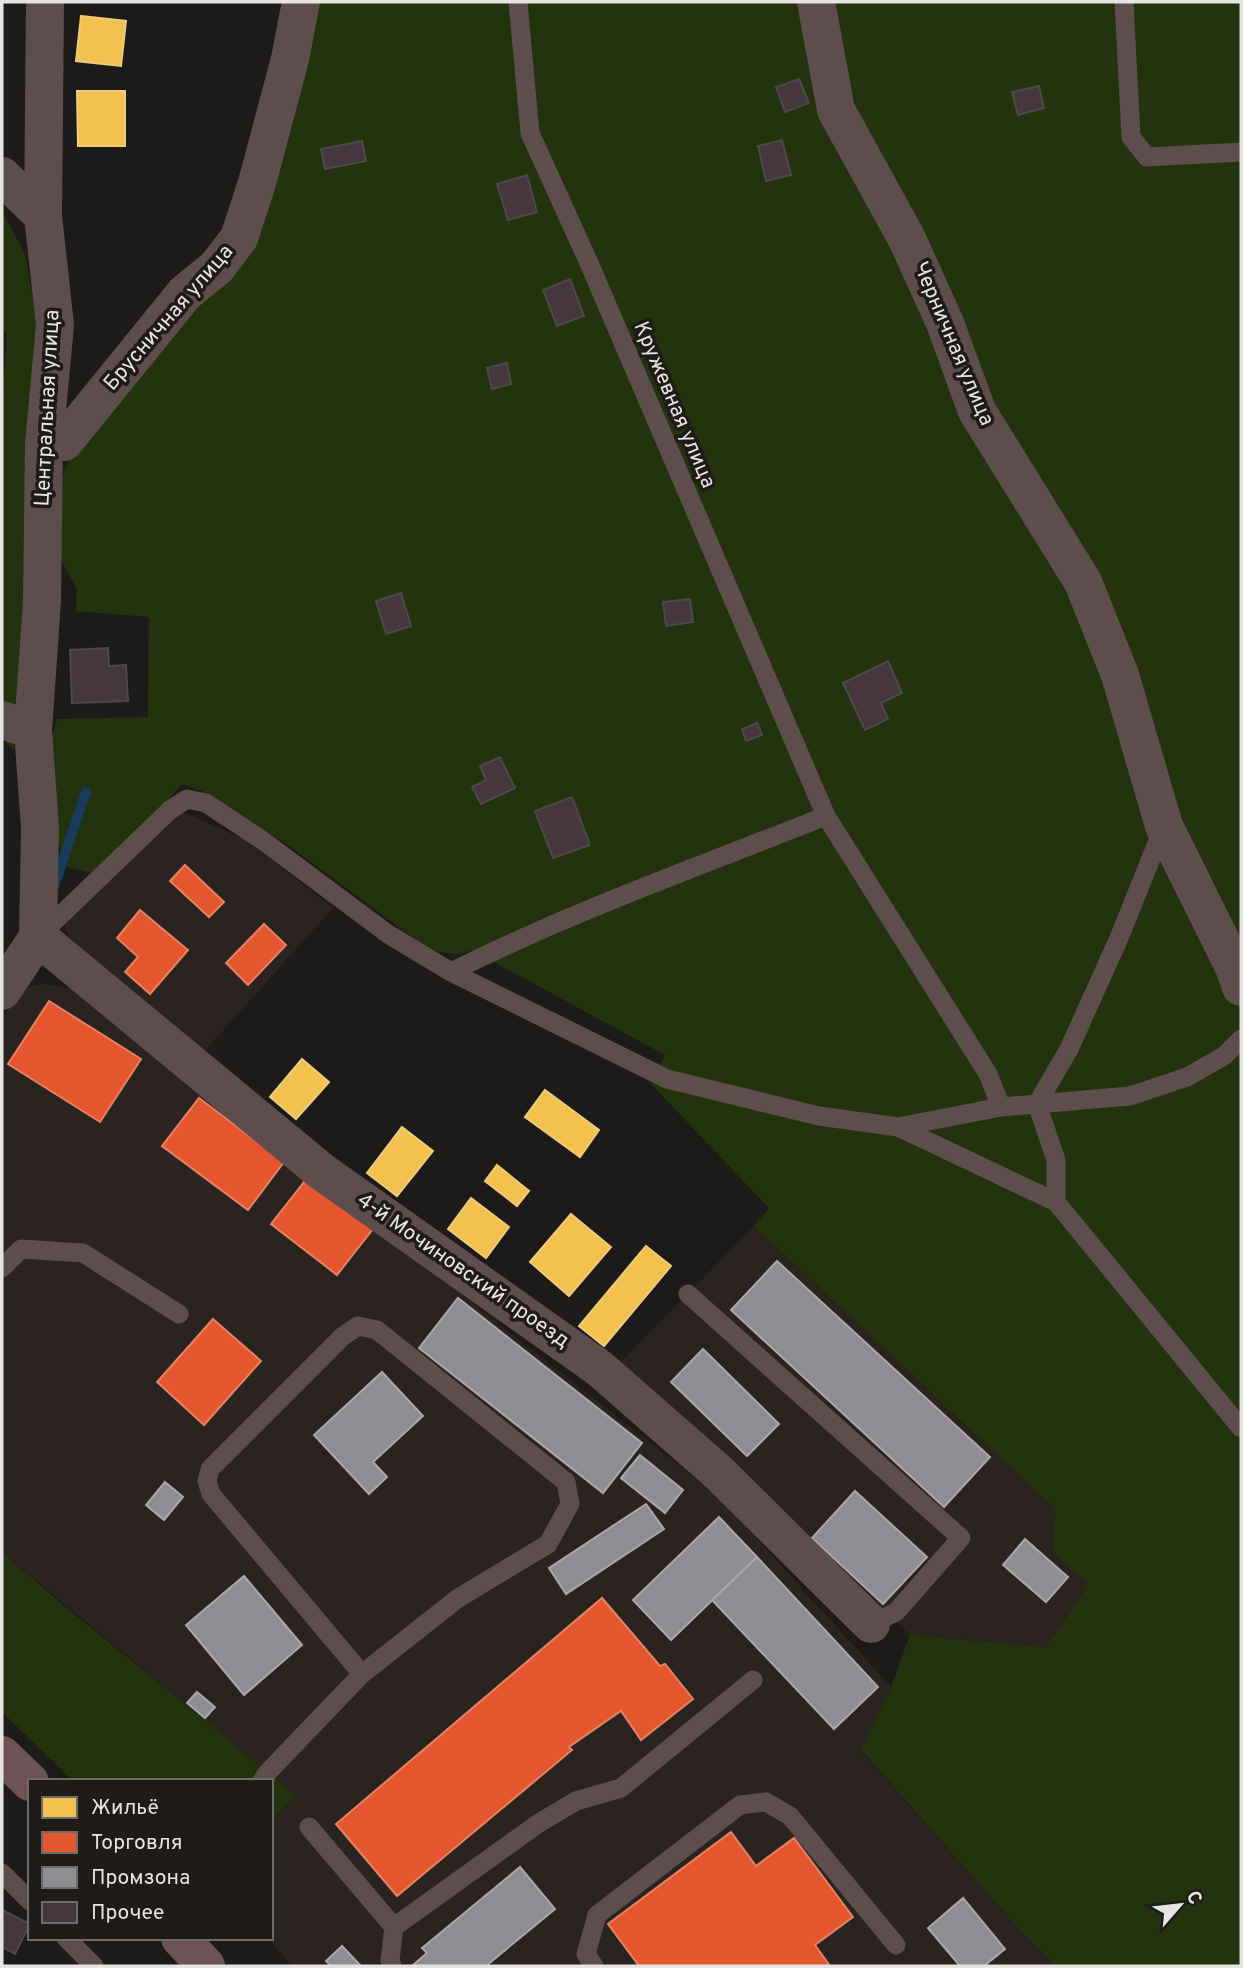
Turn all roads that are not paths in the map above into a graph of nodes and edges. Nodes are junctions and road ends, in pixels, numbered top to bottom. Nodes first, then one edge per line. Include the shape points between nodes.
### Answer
1 (46, 2) edge
2 (301, 2) edge
3 (518, 2) edge
4 (817, 2) edge
5 (1124, 2) edge
6 (1241, 152) edge
7 (2, 176) edge
8 (43, 216) junction
9 (44, 444) junction
10 (17, 725) edge
11 (826, 816) junction
12 (1164, 826) junction
13 (38, 937) junction
14 (451, 972) junction
15 (1241, 987) edge
16 (2, 991) edge
17 (1241, 1039) edge
18 (1037, 1104) junction
19 (1001, 1107) junction
20 (898, 1127) junction
21 (1056, 1202) junction
22 (2, 1268) edge
23 (688, 1294) dead end
24 (179, 1314) dead end
25 (1241, 1428) edge
26 (871, 1624) joint
27 (362, 1674) junction
28 (753, 1680) dead end
29 (2, 1755) edge
30 (263, 1779) edge
31 (28, 1780) edge
32 (309, 1827) dead end
33 (2, 1873) edge
34 (28, 1899) edge
35 (394, 1927) junction
36 (68, 1940) edge
37 (182, 1940) edge
38 (896, 1945) dead end
39 (94, 1966) edge
40 (206, 1966) edge
41 (392, 1966) edge
42 (594, 1966) edge

1 - 8 street, Центральная улица
2 - 9 street, Брусничная улица via 290,60 239,238 217,267 185,293 64,442
3 - 11 lane, Кружевная улица via 530,133
4 - 12 street, Черничная улица via 836,110 946,323 977,411 1083,582 1120,675
5 - 6 lane via 1131,137 1147,157
7 - 8 street
8 - 9 street, Центральная улица via 55,325
9 - 10 street, Центральная улица via 41,601
10 - 13 street, Центральная улица via 40,828
11 - 14 lane via 584,911
11 - 19 lane, Кружевная улица via 988,1074
12 - 15 street, Черничная улица
12 - 18 lane via 1069,1049
13 - 14 lane via 187,799 206,803 388,934
13 - 16 street
13 - 26 street, 4-й Мочиновский проезд via 321,1171 599,1368 719,1473
14 - 20 lane via 667,1079 819,1116
17 - 18 lane via 1224,1056 1187,1077 1130,1096
18 - 19 lane
18 - 21 lane via 1056,1160
19 - 20 lane
20 - 21 lane
21 - 25 lane
22 - 24 lane via 21,1249 83,1253
23 - 26 lane via 961,1538 896,1612
27 - 27 lane via 211,1494 207,1481 209,1469 358,1326 377,1330 566,1482 570,1504 548,1544 457,1599
27 - 30 lane
28 - 35 lane via 621,1788 576,1801 539,1823
29 - 31 main road
32 - 35 lane
33 - 34 lane
35 - 41 lane
36 - 39 lane
37 - 40 main road
38 - 42 lane via 790,1816 766,1802 740,1805 597,1915 586,1954

